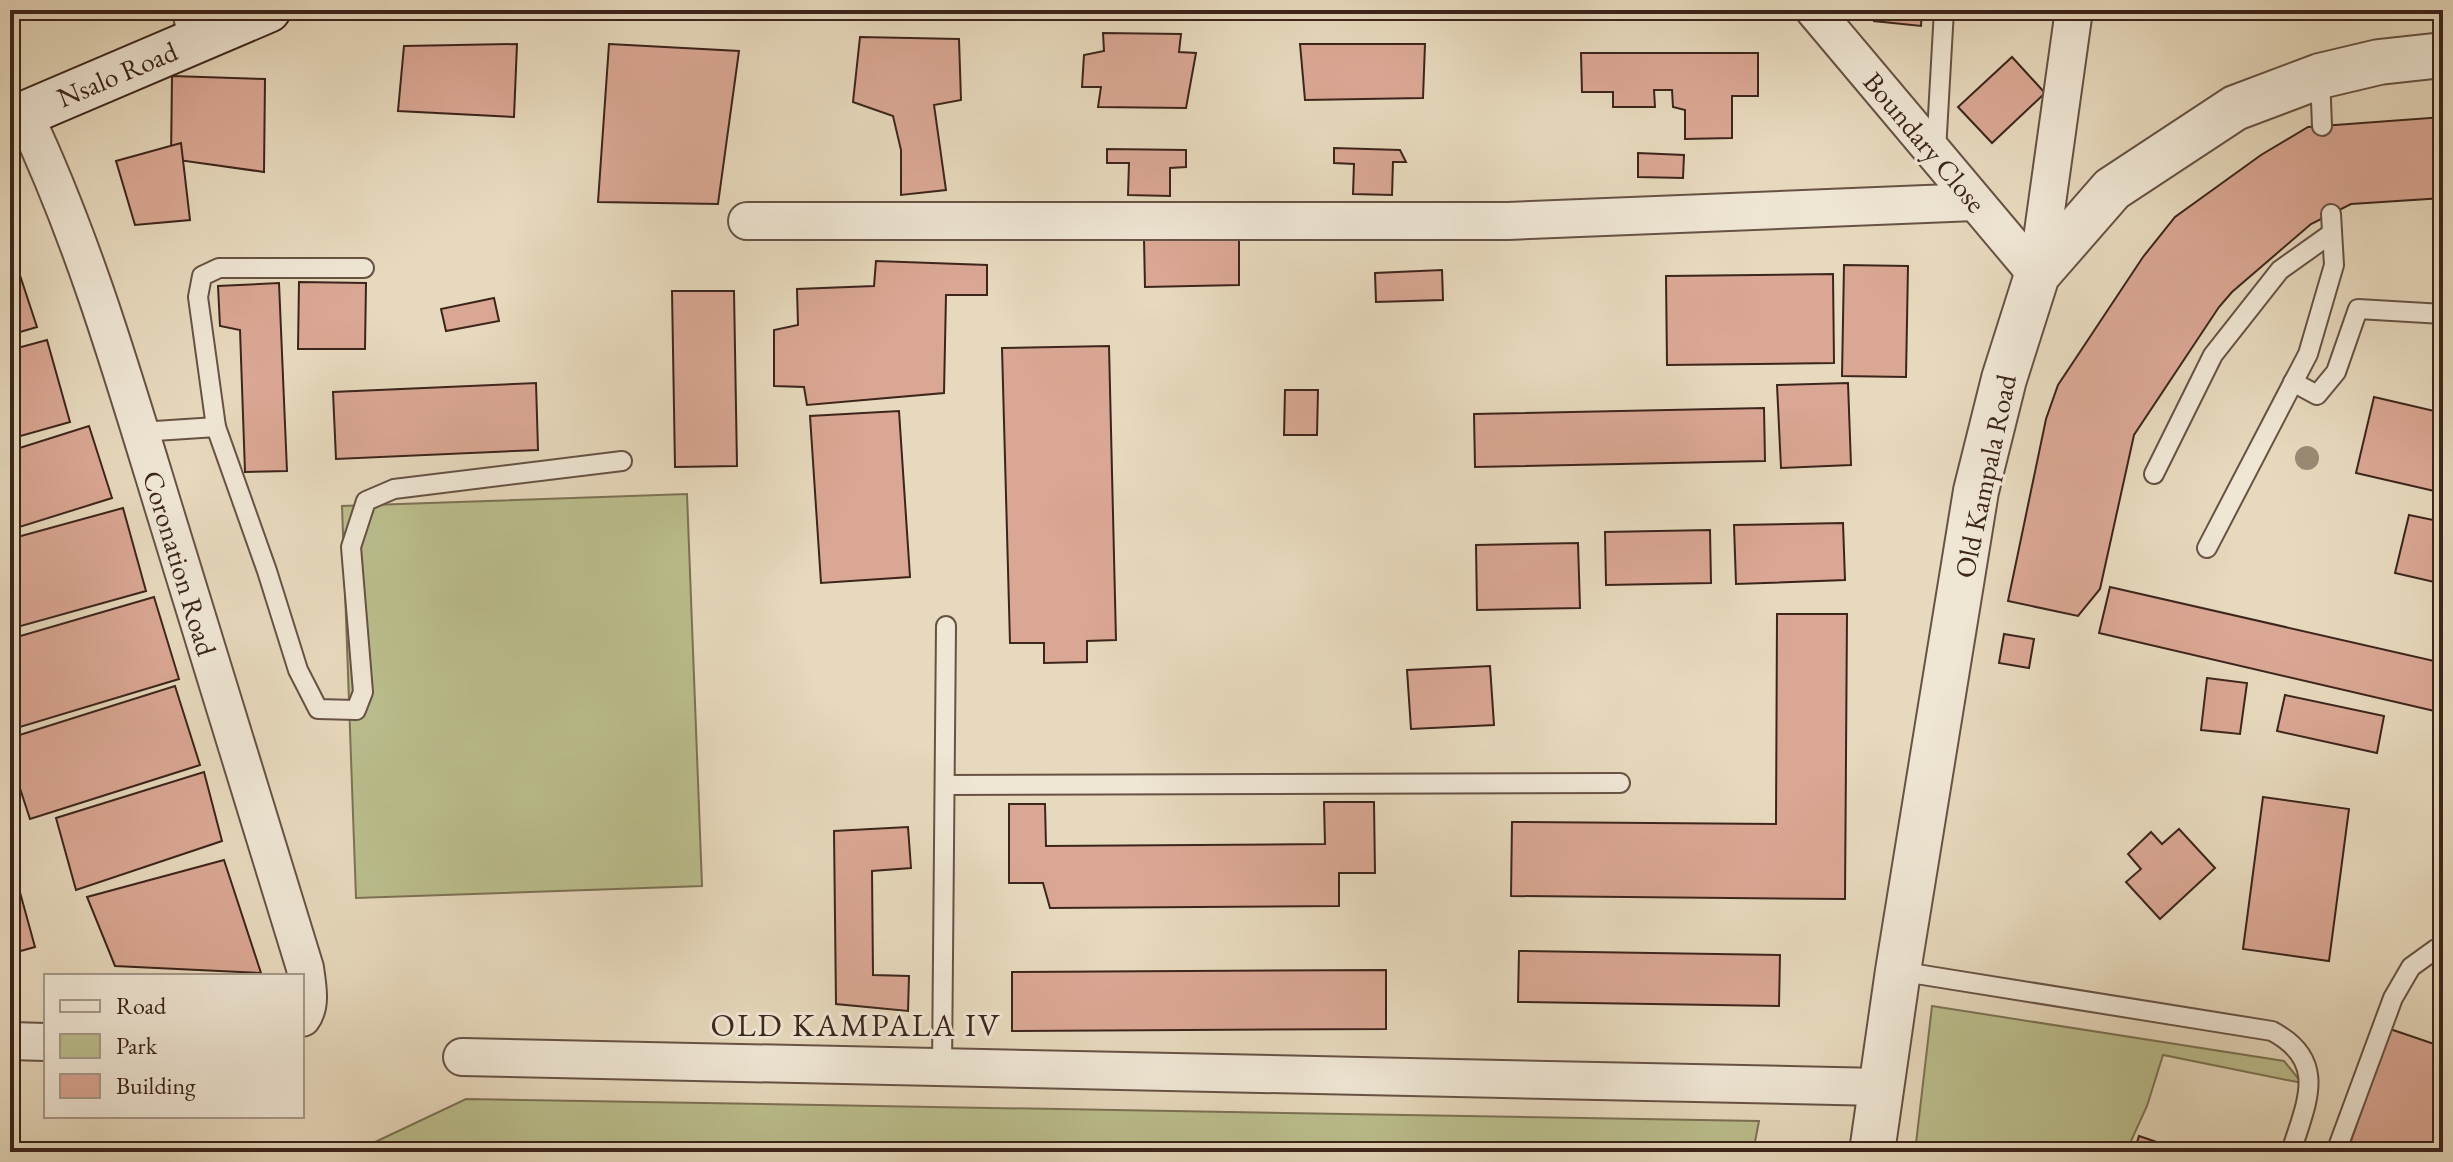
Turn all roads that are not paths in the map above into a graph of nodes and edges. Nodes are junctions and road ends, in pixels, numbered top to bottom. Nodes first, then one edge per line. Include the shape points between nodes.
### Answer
1 (268, 10) edge
2 (1814, 10) edge
3 (1944, 10) edge
4 (2074, 10) edge
5 (194, 25) edge
6 (2443, 55) edge
7 (2320, 76) junction
8 (17, 117) edge
9 (2322, 126) dead end
10 (1936, 156) junction
11 (1975, 202) junction
12 (747, 221) dead end
13 (364, 268) dead end
14 (2037, 275) junction
15 (2443, 314) edge
16 (2293, 382) junction
17 (216, 427) junction
18 (140, 432) junction
19 (622, 461) dead end
20 (2154, 474) dead end
21 (2207, 548) dead end
22 (946, 626) dead end
23 (1620, 783) dead end
24 (945, 785) junction
25 (2443, 947) edge
26 (1898, 971) junction
27 (304, 1015) edge
28 (10, 1041) edge
29 (44, 1042) edge
30 (462, 1057) dead end
31 (942, 1067) junction
32 (1881, 1087) junction
33 (1872, 1152) edge
34 (2291, 1152) edge
35 (2336, 1152) edge

1 - 5 street, Nsalo Road
2 - 10 street, Boundary Close
3 - 10 lane
4 - 14 street
5 - 8 street, Nsalo Road
6 - 7 street, Old Kampala Road
7 - 9 lane
7 - 14 street, Old Kampala Road via 2235,108 2112,189
8 - 18 street, Coronation Road via 53,177 87,263
10 - 11 street, Boundary Close
11 - 12 street via 1508,221
11 - 14 street, Boundary Close
13 - 17 lane via 219,268 202,276 198,297
14 - 26 street, Old Kampala Road via 1976,491
15 - 16 lane via 2358,309 2336,372 2317,395
16 - 20 lane via 2308,354 2334,265 2332,224 2280,270 2213,355
16 - 21 lane
17 - 18 lane
17 - 19 lane via 298,670 318,709 356,710 363,692 351,547 366,501 394,489
18 - 27 street, Coronation Road via 305,968
22 - 24 lane
23 - 24 lane
24 - 31 lane
25 - 35 lane via 2411,967 2393,998
26 - 32 street, Old Kampala Road
26 - 34 lane via 2272,1031 2289,1040 2309,1068 2310,1090
28 - 29 street
30 - 31 street
31 - 32 street
32 - 33 street, Old Kampala Road

